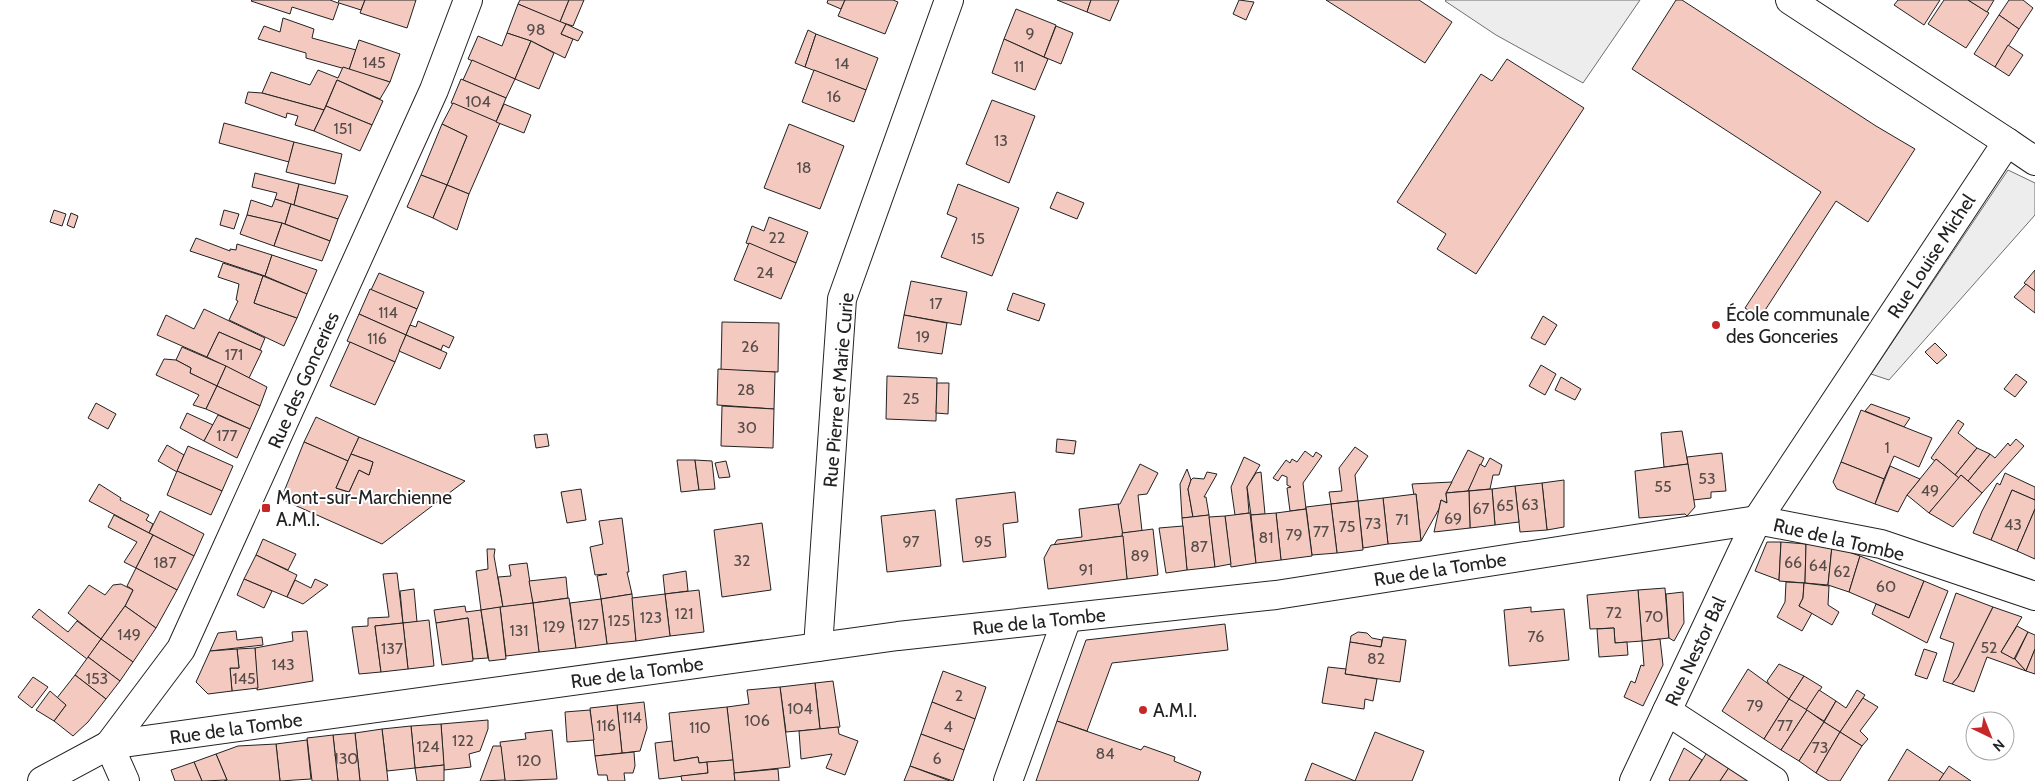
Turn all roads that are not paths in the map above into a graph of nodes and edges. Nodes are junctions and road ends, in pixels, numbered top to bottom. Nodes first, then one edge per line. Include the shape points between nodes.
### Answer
1 (468, 0) edge
2 (950, 0) edge
3 (1790, 0) edge
4 (2007, 142) junction
5 (2035, 161) edge
6 (1757, 520) junction
7 (2035, 596) edge
8 (1067, 618) junction
9 (818, 647) junction
10 (1667, 711) junction
11 (110, 745) junction
12 (42, 781) edge
13 (125, 781) edge
14 (1008, 781) edge
15 (1634, 781) edge
16 (1774, 781) edge

1 - 11 street, Rue des Gonceries via 434,90 181,649
2 - 9 street, Rue Pierre et Marie Curie via 842,299
3 - 4 street
4 - 5 street
4 - 6 street, Rue Louise Michel
6 - 7 street, Rue de la Tombe via 1881,544
6 - 8 street, Rue de la Tombe via 1276,595
6 - 10 street, Rue Nestor Bal
8 - 9 street, Rue de la Tombe
8 - 14 street
9 - 11 street, Rue de la Tombe
10 - 15 street, Rue Nestor Bal
10 - 16 street
11 - 12 street, Rue de la Tombe
11 - 13 street

